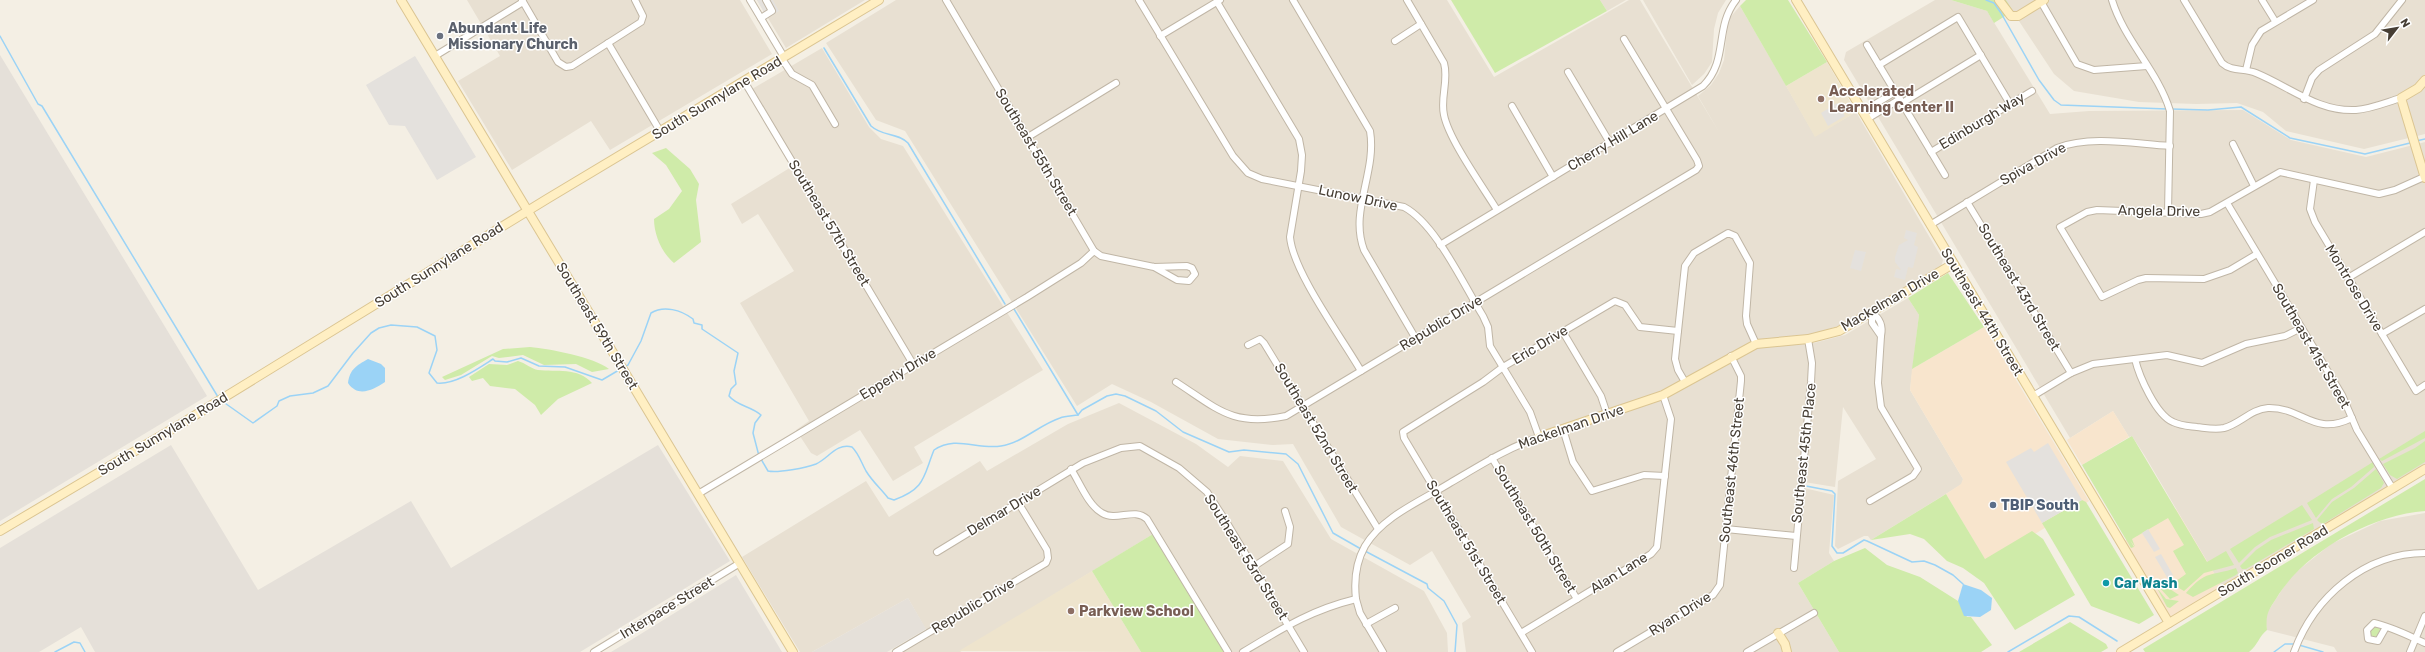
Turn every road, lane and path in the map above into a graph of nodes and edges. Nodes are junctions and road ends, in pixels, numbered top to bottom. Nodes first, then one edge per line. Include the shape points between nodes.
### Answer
1 (401, 0) edge
2 (635, 0) edge
3 (750, 0) edge
4 (766, 0) edge
5 (879, 0) edge
6 (946, 0) edge
7 (1139, 0) edge
8 (1293, 0) edge
9 (1407, 0) edge
10 (1736, 0) edge
11 (1796, 0) edge
12 (1999, 0) edge
13 (2112, 0) edge
14 (2184, 0) edge
15 (2262, 0) edge
16 (2313, 0) edge
17 (2402, 0) edge
18 (522, 1) edge
19 (1219, 1) edge
20 (2042, 1) edge
21 (761, 18) junction
22 (2275, 21) junction
23 (1422, 24) junction
24 (1160, 36) junction
25 (1624, 40) dead end
26 (1395, 41) dead end
27 (608, 43) junction
28 (1867, 45) dead end
29 (435, 56) junction
30 (1981, 56) junction
31 (783, 58) junction
32 (1879, 65) junction
33 (2146, 66) junction
34 (2246, 70) junction
35 (1568, 72) dead end
36 (2425, 80) edge
37 (744, 81) junction
38 (1116, 83) dead end
39 (2032, 91) dead end
40 (1895, 92) junction
41 (2401, 98) junction
42 (1883, 99) junction
43 (2304, 99) junction
44 (1901, 101) junction
45 (2010, 104) junction
46 (1512, 106) dead end
47 (1888, 107) junction
48 (1667, 109) junction
49 (1862, 112) junction
50 (1867, 119) junction
51 (835, 124) dead end
52 (660, 131) junction
53 (1028, 136) junction
54 (1610, 143) junction
55 (2233, 144) dead end
56 (2170, 146) junction
57 (1931, 152) junction
58 (1945, 175) dead end
59 (1553, 177) junction
60 (2425, 178) edge
61 (2314, 180) junction
62 (1298, 185) junction
63 (2254, 186) junction
64 (1363, 198) junction
65 (1967, 202) junction
66 (2227, 203) junction
67 (1497, 210) junction
68 (528, 211) junction
69 (2168, 212) junction
70 (1930, 225) junction
71 (2425, 232) edge
72 (1440, 245) junction
73 (1094, 251) junction
74 (2257, 254) junction
75 (1953, 264) junction
76 (1154, 267) junction
77 (2348, 278) junction
78 (1475, 302) junction
79 (2425, 309) edge
80 (1872, 313) junction
81 (1881, 323) junction
82 (1874, 327) junction
83 (2301, 328) junction
84 (1678, 331) junction
85 (1563, 332) junction
86 (2382, 334) junction
87 (1881, 336) junction
88 (1416, 339) junction
89 (1808, 339) junction
90 (1756, 344) junction
91 (1248, 346) dead end
92 (1731, 356) junction
93 (2135, 359) junction
94 (913, 364) junction
95 (1503, 367) junction
96 (1361, 370) junction
97 (2071, 373) junction
98 (1176, 382) dead end
99 (1685, 382) junction
100 (2425, 385) edge
101 (1663, 395) junction
102 (2033, 396) junction
103 (1302, 406) junction
104 (1607, 414) junction
105 (2352, 418) junction
106 (1562, 429) junction
107 (1403, 432) joint
108 (1539, 437) junction
109 (1492, 458) junction
110 (1071, 469) junction
111 (2425, 469) edge
112 (1665, 476) junction
113 (2393, 489) junction
114 (1436, 492) junction
115 (698, 494) junction
116 (1870, 501) dead end
117 (1019, 504) junction
118 (1285, 511) dead end
119 (1378, 529) junction
120 (1726, 529) junction
121 (0, 531) edge
122 (1796, 536) junction
123 (937, 552) dead end
124 (2425, 553) edge
125 (740, 563) junction
126 (1253, 567) junction
127 (1794, 568) dead end
128 (1720, 585) joint
129 (1356, 599) junction
130 (1577, 599) junction
131 (1395, 608) dead end
132 (1814, 613) dead end
133 (2425, 616) edge
134 (2169, 623) junction
135 (1366, 624) junction
136 (1288, 625) junction
137 (2386, 627) dead end
138 (1521, 633) junction
139 (1778, 633) junction
140 (2415, 639) junction
141 (2425, 643) edge
142 (594, 652) edge
143 (793, 652) edge
144 (896, 652) edge
145 (1228, 652) edge
146 (1243, 652) edge
147 (1304, 652) edge
148 (1383, 652) edge
149 (1532, 652) edge
150 (1617, 652) edge
151 (1747, 652) edge
152 (1787, 652) edge
153 (2121, 652) edge
154 (2294, 652) edge
155 (2410, 652) edge

1 - 29 main road, Southeast 59th Street
2 - 27 street via 643,16 641,22
3 - 21 street
4 - 21 street via 772,11
5 - 31 main road, South Sunnylane Road
6 - 53 street, Southeast 55th Street
7 - 24 street, Lunow Drive
8 - 64 street via 1370,131 1372,152
9 - 23 street
10 - 48 street, Cherry Hill Lane via 1727,12 1720,60 1713,76 1696,91
11 - 49 main road, Southeast 44th Street
12 - 20 main road via 2011,16 2018,16
13 - 33 street via 2121,24
14 - 34 street via 2222,63 2228,68
15 - 22 street
16 - 22 street
17 - 43 street via 2375,34 2319,70 2312,78
18 - 27 street via 558,62 564,67 572,66
18 - 29 street
19 - 24 street
19 - 62 street via 1299,139 1302,155
20 - 33 street via 2070,52 2081,66 2094,70
21 - 31 street
22 - 34 street via 2255,37
23 - 26 street
23 - 67 street via 1445,68 1443,111 1446,123
24 - 62 street, Lunow Drive via 1238,164 1255,176
25 - 48 street
27 - 52 street
28 - 32 street
29 - 68 main road, Southeast 59th Street
30 - 32 street via 1958,17
30 - 44 street
30 - 45 street
31 - 37 main road, South Sunnylane Road
31 - 51 street via 792,74 812,85
32 - 40 street
33 - 56 street via 2166,97 2170,111
34 - 43 street
35 - 54 street
36 - 41 main road via 2418,88
37 - 52 main road, South Sunnylane Road
37 - 94 street, Southeast 57th Street
38 - 53 street
39 - 45 street, Edinburgh Way
40 - 42 street
40 - 44 street
41 - 43 street via 2357,110 2342,110
41 - 60 main road
42 - 47 street
42 - 49 street
44 - 47 street
44 - 57 street
45 - 57 street, Edinburgh Way
46 - 59 street
47 - 50 street
48 - 54 street, Cherry Hill Lane
48 - 78 street, Republic Drive via 1699,166
49 - 50 main road, Southeast 44th Street
50 - 70 main road, Southeast 44th Street
52 - 68 main road, South Sunnylane Road
53 - 73 street, Southeast 55th Street
54 - 59 street, Cherry Hill Lane
55 - 63 street
56 - 65 street, Spiva Drive via 2071,143 2057,148
56 - 69 street
57 - 58 street
59 - 67 street, Cherry Hill Lane
60 - 61 street, Angela Drive via 2379,194
61 - 63 street, Angela Drive via 2280,172
61 - 77 street, Montrose Drive via 2311,215
62 - 64 street, Lunow Drive
62 - 96 street via 1290,237 1294,258
63 - 66 street, Angela Drive
64 - 72 street, Lunow Drive via 1404,207 1413,212 1427,225
64 - 88 street via 1359,223 1364,250
65 - 70 street, Spiva Drive
65 - 97 street, Southeast 43rd Street
66 - 69 street, Angela Drive via 2201,214
66 - 74 street, Southeast 41st Street
67 - 72 street, Cherry Hill Lane
68 - 115 main road, Southeast 59th Street
68 - 121 main road, South Sunnylane Road via 184,422
69 - 74 street, Angela Drive via 2096,210 2087,212 2060,227 2102,297 2146,278 2204,279 2215,276
70 - 75 main road, Southeast 44th Street
71 - 77 street
72 - 78 street, Lunow Drive
73 - 76 street via 1101,256
73 - 94 street, Epperly Drive via 1082,262
74 - 83 street, Southeast 41st Street
75 - 80 main road, Mackelman Drive
75 - 102 main road, Southeast 44th Street
76 - 76 street via 1181,281 1189,281 1195,274 1192,268 1187,266
77 - 86 street, Montrose Drive
78 - 88 street, Republic Drive
78 - 95 street, Lunow Drive via 1486,323 1490,346
79 - 86 street
80 - 81 street
80 - 82 street
80 - 89 main road, Mackelman Drive via 1839,331
81 - 82 street
81 - 87 street
82 - 87 street
83 - 93 street via 2285,336 2246,344 2202,363 2167,355
83 - 105 street, Southeast 41st Street via 2342,395
84 - 85 street, Eric Drive via 1640,327 1625,305 1615,301
84 - 90 street via 1688,259 1725,234 1731,233 1750,263 1746,316
84 - 99 street via 1676,364
85 - 95 street, Eric Drive
85 - 104 street via 1601,396
86 - 100 street, Montrose Drive via 2416,391
87 - 116 street via 1878,383 1881,407 1918,469 1913,476
88 - 96 street, Republic Drive
89 - 90 main road, Mackelman Drive
89 - 122 street, Southeast 45th Place via 1812,363 1811,382
90 - 92 main road, Mackelman Drive
91 - 103 street, Southeast 52nd Street via 1260,340 1264,343
92 - 99 main road, Mackelman Drive
92 - 120 street, Southeast 46th Street via 1741,381
93 - 97 street via 2094,364
93 - 105 street via 2155,404 2173,422 2215,430 2234,424 2260,409 2269,408 2328,426
94 - 115 street, Epperly Drive
95 - 107 street, Eric Drive
95 - 108 street, Lunow Drive via 1530,412
96 - 103 street, Republic Drive
97 - 102 street
98 - 103 street, Republic Drive via 1215,409 1237,417 1276,418 1286,416
99 - 101 main road, Mackelman Drive
101 - 104 main road, Mackelman Drive
101 - 112 street via 1671,419
102 - 134 main road, Southeast 44th Street
103 - 119 street, Southeast 52nd Street
104 - 106 main road, Mackelman Drive
105 - 113 street, Southeast 41st Street
106 - 108 main road, Mackelman Drive
106 - 112 street via 1574,462 1592,491 1644,475
107 - 114 street, Southeast 51st Street via 1404,438
108 - 109 street, Mackelman Drive via 1511,447
109 - 114 street, Mackelman Drive
109 - 130 street, Southeast 50th Street
110 - 117 street, Delmar Drive
110 - 126 street, Southeast 53rd Street via 1121,448 1134,445 1146,448 1179,468 1207,492
110 - 145 street via 1095,507 1102,513 1113,517 1137,514 1147,519
111 - 113 main road, South Sooner Road
112 - 130 street, Alan Lane via 1659,537 1655,549
113 - 134 main road, South Sooner Road
114 - 119 street, Mackelman Drive
114 - 138 street, Southeast 51st Street
115 - 125 main road, Southeast 59th Street
117 - 123 street, Delmar Drive
117 - 144 street, Republic Drive via 1047,550 1046,563
118 - 126 street via 1290,527 1288,544
119 - 129 street, Mackelman Drive via 1362,552 1356,574
120 - 122 street
120 - 128 street, Southeast 46th Street
122 - 127 street, Southeast 45th Place
124 - 154 street via 2397,556 2362,569 2335,589 2316,610
125 - 142 street, Interpace Street
125 - 143 main road, Southeast 59th Street
126 - 136 street, Southeast 53rd Street
128 - 150 street, Ryan Drive via 1708,597
129 - 135 street
129 - 136 street via 1323,608
130 - 138 street, Alan Lane
131 - 135 street
132 - 139 street
133 - 140 street
134 - 153 main road, South Sooner Road
135 - 148 street
136 - 146 street
136 - 147 street, Southeast 53rd Street
137 - 140 street
138 - 149 street, Southeast 51st Street
139 - 151 street
139 - 152 main road
140 - 141 street
140 - 155 street

